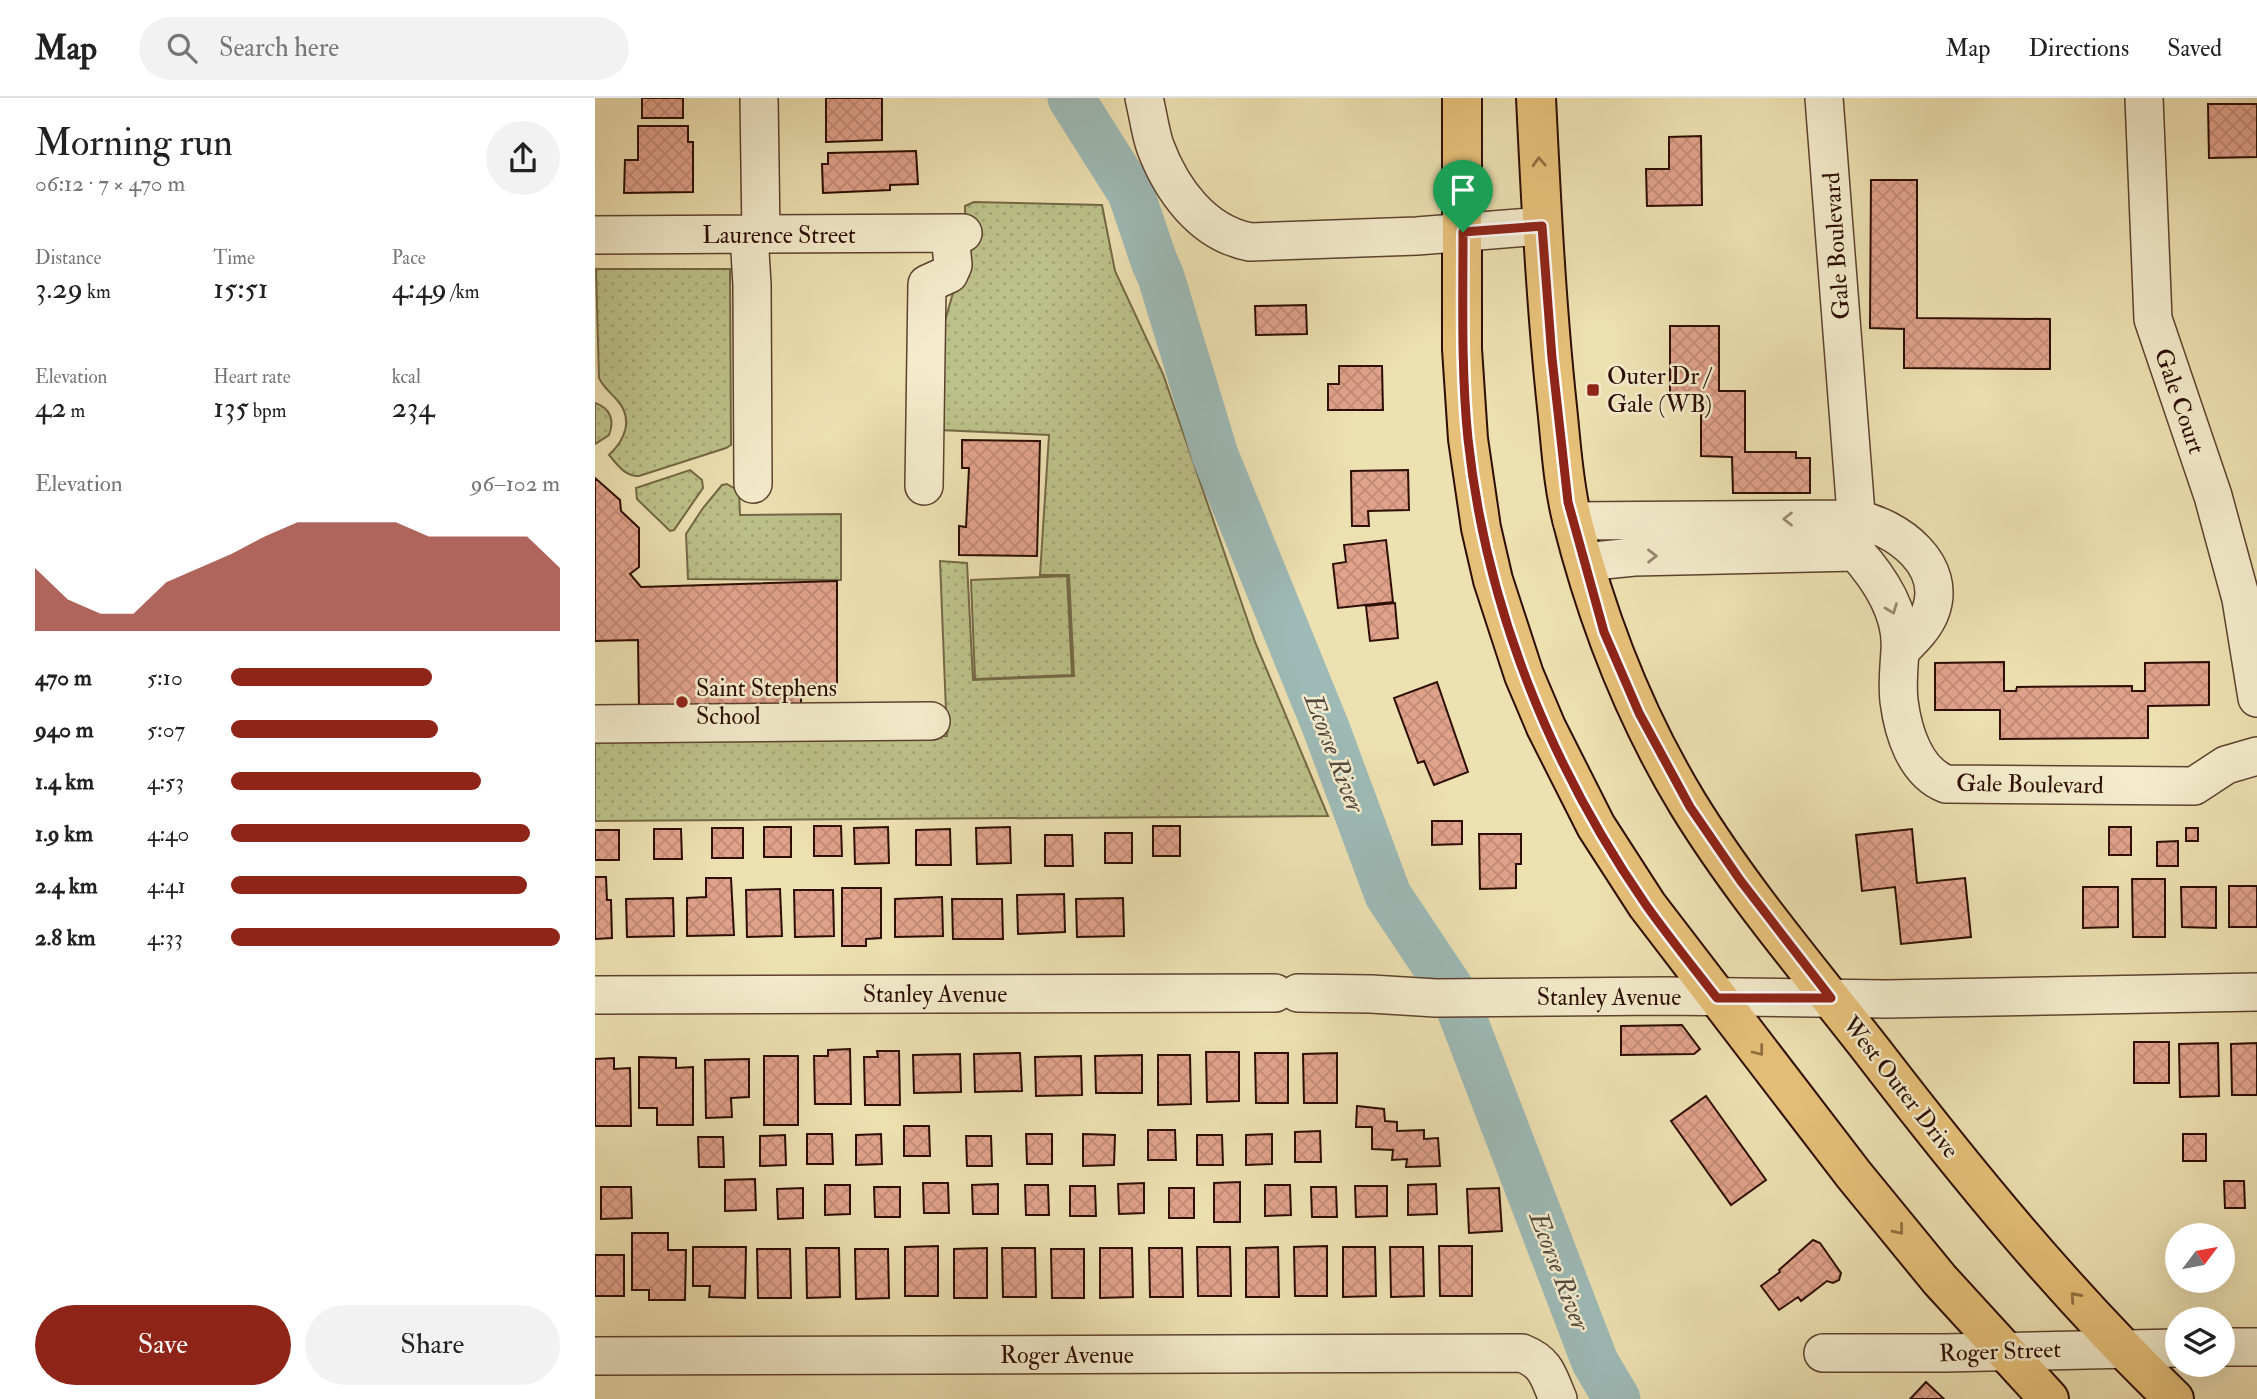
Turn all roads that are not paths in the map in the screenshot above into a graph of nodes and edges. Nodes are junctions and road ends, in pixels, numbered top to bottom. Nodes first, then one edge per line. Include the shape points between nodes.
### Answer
1 (759, 98) edge
2 (1145, 98) edge
3 (1462, 98) edge
4 (1537, 98) edge
5 (1824, 98) edge
6 (2144, 98) edge
7 (1542, 226) junction
8 (1463, 232) junction
9 (595, 235) edge
10 (755, 235) junction
11 (753, 484) dead end
12 (925, 486) dead end
13 (1572, 521) junction
14 (1856, 536) junction
15 (1584, 562) junction
16 (1900, 651) junction
17 (2257, 698) edge
18 (931, 721) dead end
19 (595, 724) edge
20 (2257, 756) edge
21 (2257, 992) edge
22 (595, 995) edge
23 (1717, 998) junction
24 (1831, 998) junction
25 (2235, 1347) edge
26 (2257, 1347) edge
27 (2121, 1348) junction
28 (2165, 1348) edge
29 (2004, 1350) junction
30 (1823, 1353) dead end
31 (595, 1356) edge
32 (1558, 1399) edge
33 (2049, 1399) edge
34 (2174, 1399) edge

1 - 10 street
2 - 8 street via 1155,145 1171,180 1193,212 1216,229 1250,242
3 - 8 main road
7 -> 4 main road, West Outer Drive
5 - 14 street, Gale Boulevard
6 - 17 street, Gale Court via 2153,319 2217,509 2241,599
7 - 8 street
7 - 13 main road, West Outer Drive
8 - 23 main road via 1462,349 1468,439 1481,528 1505,622 1546,727 1597,826 1647,905
9 - 10 street, Laurence Street
10 - 11 street
10 - 12 street, Laurence Street via 957,234 949,274 927,284
14 -> 13 street
13 - 15 main road, West Outer Drive
15 -> 14 street
14 -> 16 street, Gale Boulevard via 1886,593 1901,638
14 - 16 street via 1873,522 1892,532 1912,547 1933,582 1930,613
15 - 24 main road, West Outer Drive via 1604,632 1663,761 1740,880
16 - 20 street, Gale Boulevard via 1898,699 1904,729 1924,768 1946,784 2194,786 2226,765
18 - 19 street
21 - 24 street, Stanley Avenue
22 - 23 street, Stanley Avenue via 1286,993
23 - 24 street, Stanley Avenue
23 -> 29 main road via 1914,1249
27 -> 24 main road, West Outer Drive via 1940,1139
25 - 26 street
27 - 28 street, Roger Street
27 - 29 street, Roger Street
27 - 34 main road, West Outer Drive
29 - 30 street, Roger Street
29 - 33 main road
31 - 32 street, Roger Avenue via 1522,1353 1537,1359 1545,1369

